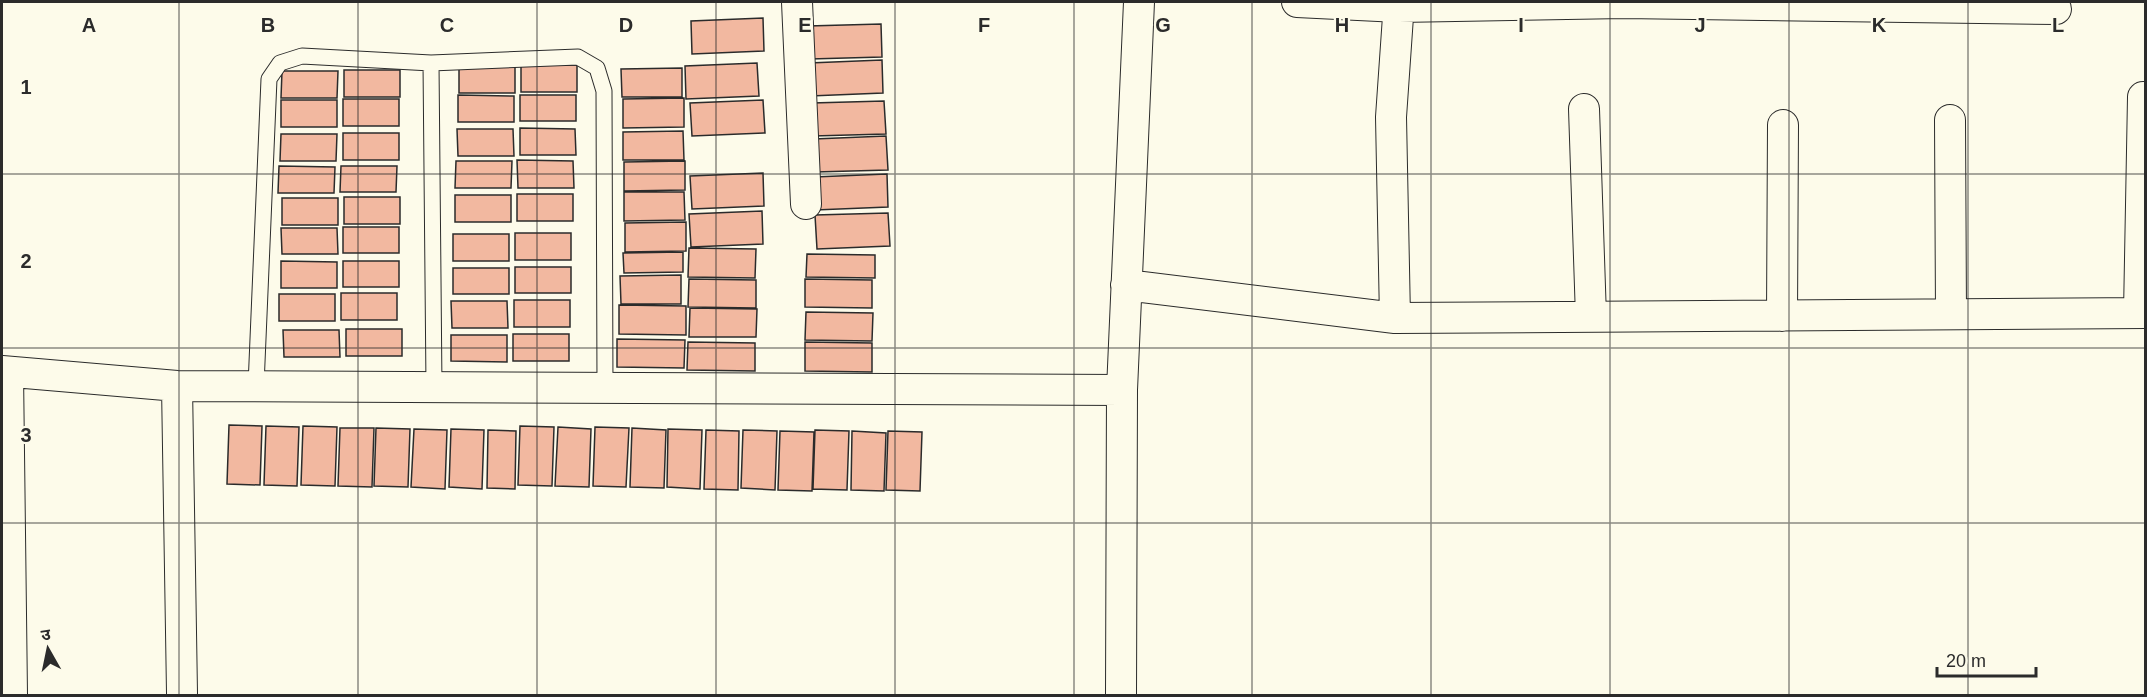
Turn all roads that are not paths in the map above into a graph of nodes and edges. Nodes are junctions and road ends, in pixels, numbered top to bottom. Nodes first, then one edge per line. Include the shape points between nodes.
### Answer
1 (797, 2) edge
2 (1139, 2) edge
3 (1297, 2) edge
4 (1624, 2) edge
5 (1399, 4) edge
6 (1792, 4) edge
7 (1960, 5) edge
8 (2056, 9) dead end
9 (431, 63) junction
10 (2143, 97) dead end
11 (1584, 109) dead end
12 (1950, 120) dead end
13 (1783, 125) dead end
14 (806, 204) dead end
15 (1126, 285) junction
16 (2142, 313) edge
17 (1951, 314) junction
18 (1782, 316) junction
19 (1591, 317) junction
20 (1395, 318) junction
21 (4, 371) edge
22 (177, 386) junction
23 (256, 386) junction
24 (434, 387) junction
25 (605, 387) junction
26 (1122, 390) junction
27 (183, 693) dead end
28 (12, 694) edge
29 (1121, 696) edge

1 - 14 street
2 - 15 street
3 - 5 street
4 - 5 street
4 - 6 street
5 - 20 street via 1391,117
6 - 7 street
7 - 8 street
9 - 23 lane via 302,56 280,63 269,79
9 - 24 lane
9 - 25 lane via 578,57 597,68 604,91
10 - 16 street
11 - 19 street
12 - 17 street
13 - 18 street
15 - 20 street
15 - 26 street
16 - 17 street
17 - 18 street
18 - 19 street
19 - 20 street
21 - 22 street
21 - 28 street
22 - 23 street
22 - 27 street
23 - 24 street
24 - 25 street
25 - 26 street
26 - 29 street

